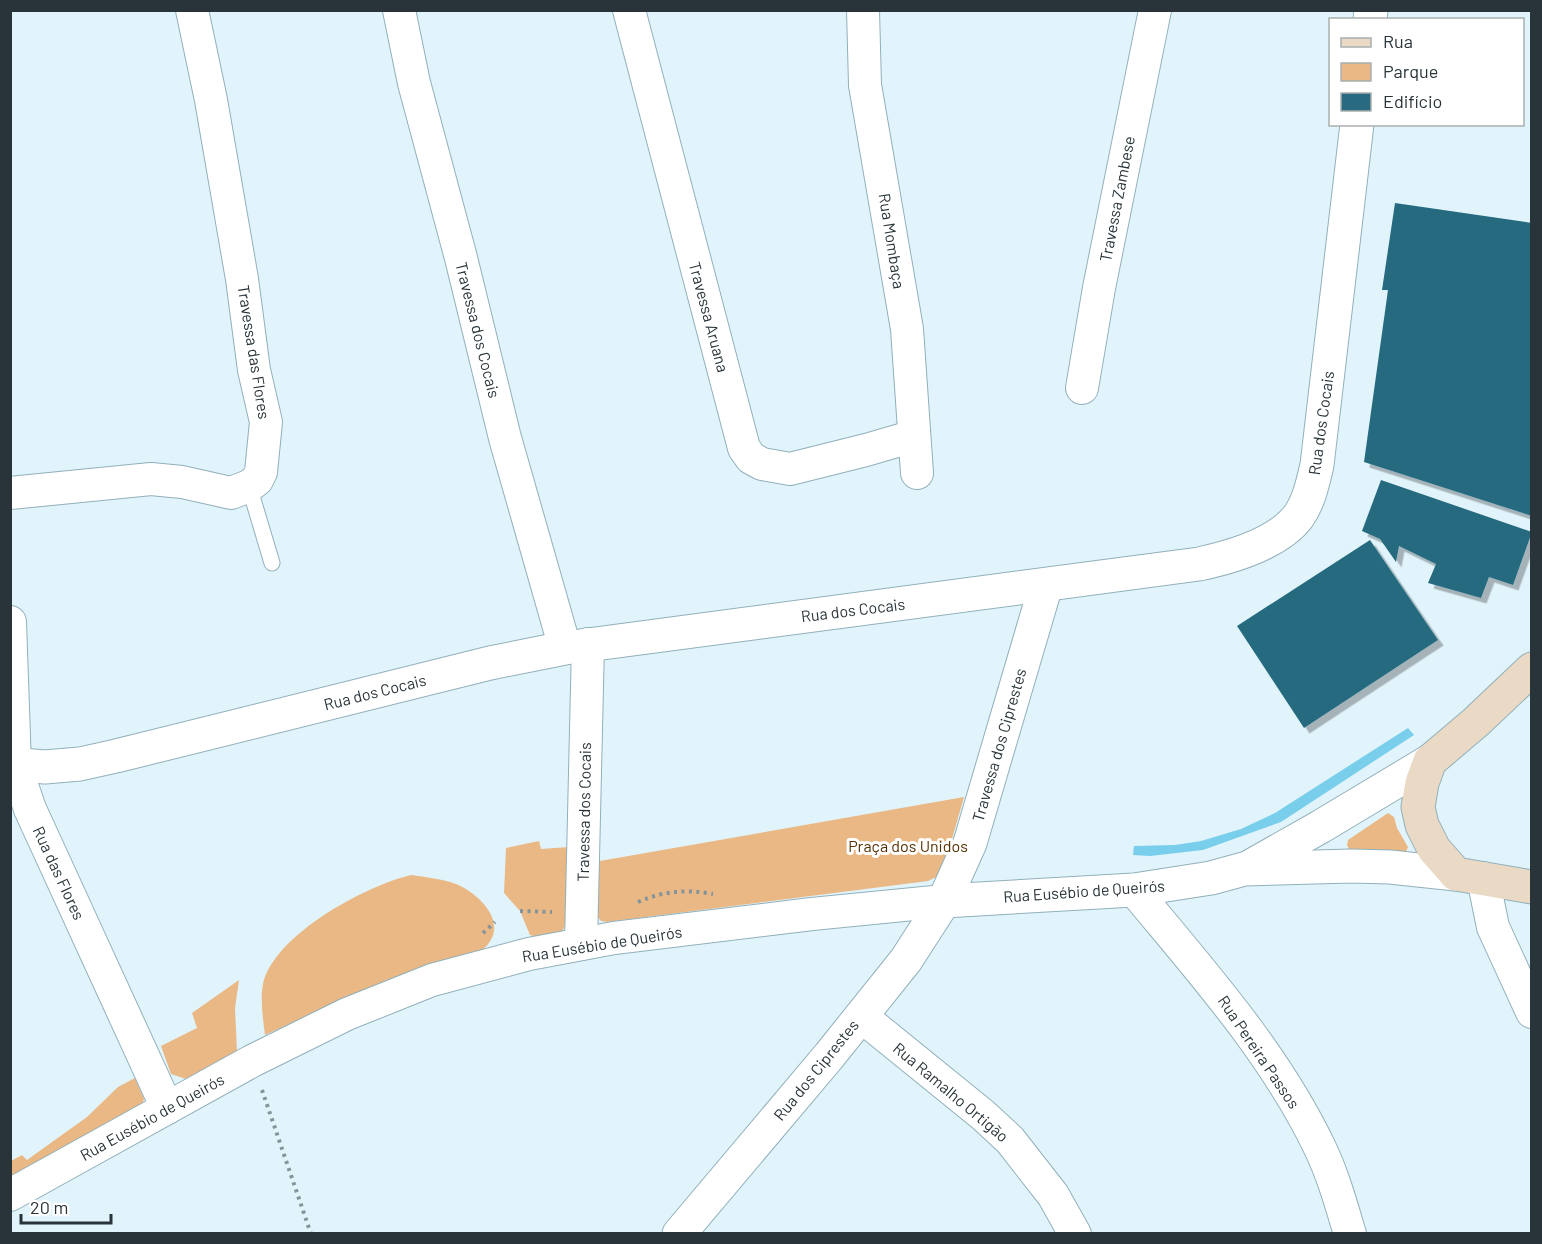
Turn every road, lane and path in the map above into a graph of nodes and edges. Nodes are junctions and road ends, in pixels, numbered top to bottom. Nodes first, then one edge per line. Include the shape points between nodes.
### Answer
1 (192, 10) edge
2 (399, 10) edge
3 (629, 10) edge
4 (863, 10) edge
5 (1155, 10) edge
6 (1357, 126) edge
7 (1082, 388) dead end
8 (914, 436) junction
9 (916, 473) dead end
10 (249, 486) junction
11 (10, 493) edge
12 (272, 563) dead end
13 (1046, 585) junction
14 (10, 622) edge
15 (576, 646) junction
16 (1532, 669) edge
17 (1430, 761) junction
18 (13, 765) edge
19 (1244, 869) junction
20 (1469, 876) junction
21 (1532, 887) edge
22 (1134, 890) junction
23 (944, 901) junction
24 (520, 911) dead end
25 (559, 913) dead end
26 (581, 944) junction
27 (1532, 1012) edge
28 (861, 1016) junction
29 (252, 1061) junction
30 (167, 1108) junction
31 (10, 1196) edge
32 (311, 1233) edge
33 (679, 1233) edge
34 (1075, 1233) edge
35 (1350, 1233) edge

1 - 10 street, Travessa das Flores via 266,422 261,472
2 - 15 street, Travessa dos Cocais via 505,438
3 - 8 street, Travessa Aruana via 744,448 762,464 790,469
4 - 8 street, Rua Mombaça via 865,85 907,329
5 - 7 street, Travessa Zambese
6 - 13 street, Rua dos Cocais via 1318,455 1310,493 1299,516 1285,530 1225,559
8 - 9 street, Rua Mombaça
10 - 11 street via 231,493 151,479
10 - 12 lane
13 - 15 street, Rua dos Cocais
13 - 23 street, Travessa dos Ciprestes via 970,843
14 - 18 street, Rua das Flores
15 - 18 street, Rua dos Cocais via 490,663 80,764
15 - 26 street, Travessa dos Cocais
16 - 17 main road
17 - 19 street, Rua Eusébio de Queirós
17 - 20 main road via 1418,807 1422,825 1434,849
18 - 30 street, Rua das Flores
19 - 20 street, Rua Eusébio de Queirós via 1389,867
19 - 22 street, Rua Eusébio de Queirós
20 - 21 main road, Rua Eusébio de Queirós
20 - 27 street
22 - 23 street, Rua Eusébio de Queirós
22 - 35 street, Rua Pereira Passos via 1269,1061 1320,1148
23 - 26 street, Rua Eusébio de Queirós
23 - 28 street, Rua dos Ciprestes via 906,960
24 - 25 path
26 - 29 street, Rua Eusébio de Queirós via 432,980 347,1014
28 - 33 street, Rua dos Ciprestes
28 - 34 street, Rua Ramalho Ortigão via 1010,1140 1053,1195
29 - 30 street, Rua Eusébio de Queirós
29 - 32 path
30 - 31 street, Rua Eusébio de Queirós

